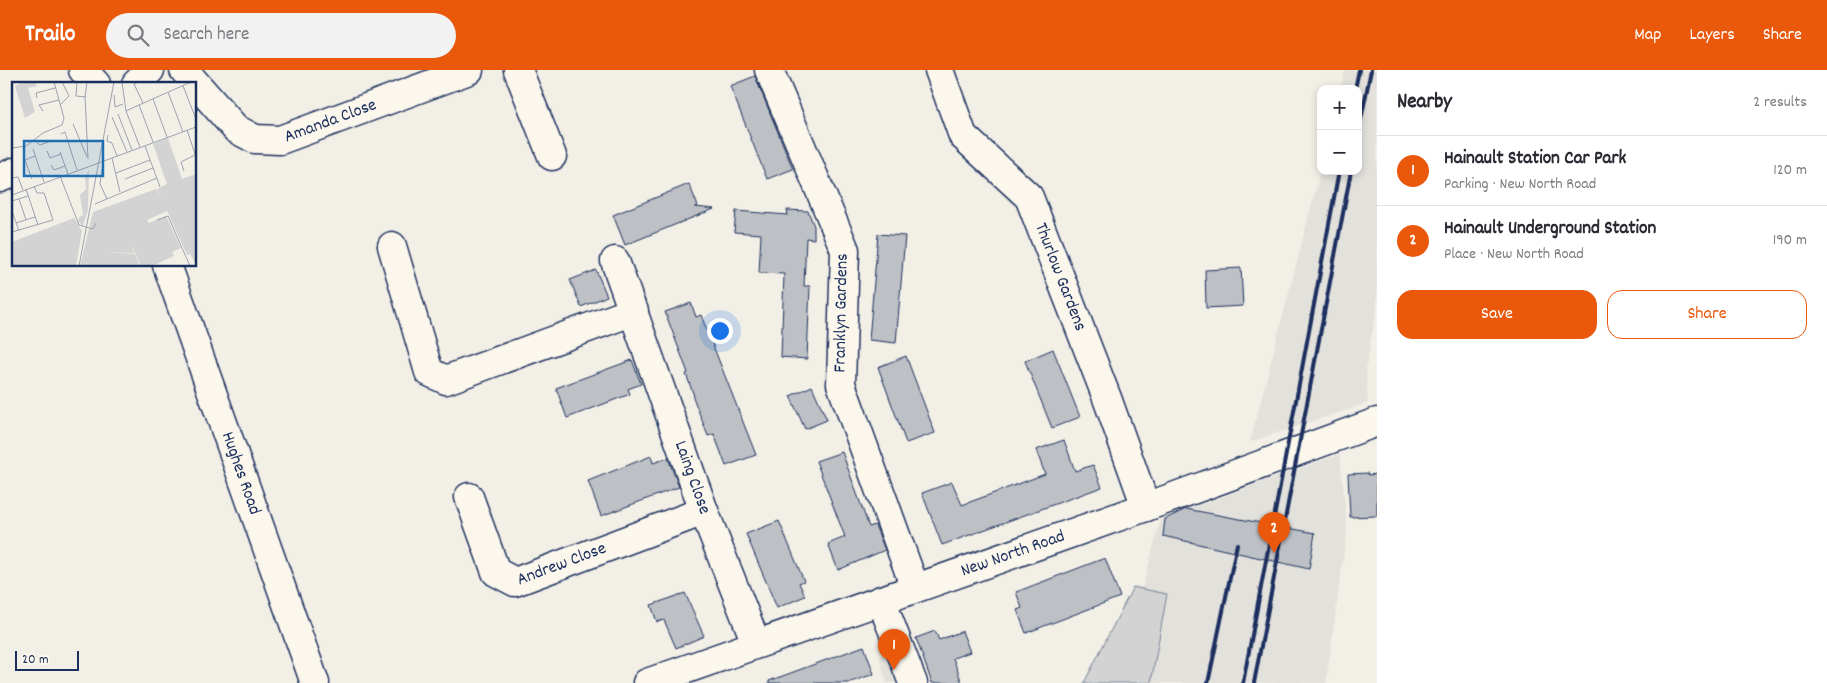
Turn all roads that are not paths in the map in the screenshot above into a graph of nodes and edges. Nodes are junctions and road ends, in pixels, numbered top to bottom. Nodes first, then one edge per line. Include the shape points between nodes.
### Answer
1 (82, 70) edge
2 (150, 70) edge
3 (184, 70) edge
4 (470, 70) edge
5 (518, 70) edge
6 (769, 70) edge
7 (939, 70) edge
8 (94, 82) edge
9 (138, 82) edge
10 (195, 82) edge
11 (196, 84) edge
12 (552, 156) dead end
13 (12, 173) edge
14 (0, 178) edge
15 (392, 246) dead end
16 (615, 261) dead end
17 (166, 266) edge
18 (634, 311) junction
19 (1377, 422) edge
20 (469, 497) dead end
21 (1146, 507) junction
22 (704, 511) junction
23 (915, 588) junction
24 (881, 600) junction
25 (756, 643) junction
26 (315, 683) edge
27 (647, 683) edge
28 (913, 683) edge

1 - 8 street
2 - 9 street
3 - 10 street, Amanda Close
4 - 11 street, Amanda Close via 280,140 254,139 236,129
5 - 12 street
6 - 23 street, Franklyn Gardens via 845,250 841,384
7 - 21 street, Thurlow Gardens via 963,136 1029,197
13 - 14 street
15 - 18 street via 429,372 446,380
16 - 18 street, Laing Close
17 - 26 street, Hughes Road
18 - 22 street, Laing Close
19 - 21 street, New North Road
20 - 22 street, Andrew Close via 496,572 515,582
21 - 23 street, New North Road
22 - 25 street, Laing Close
23 - 24 street, New North Road
24 - 25 street, New North Road
24 - 28 street
25 - 27 street, New North Road

